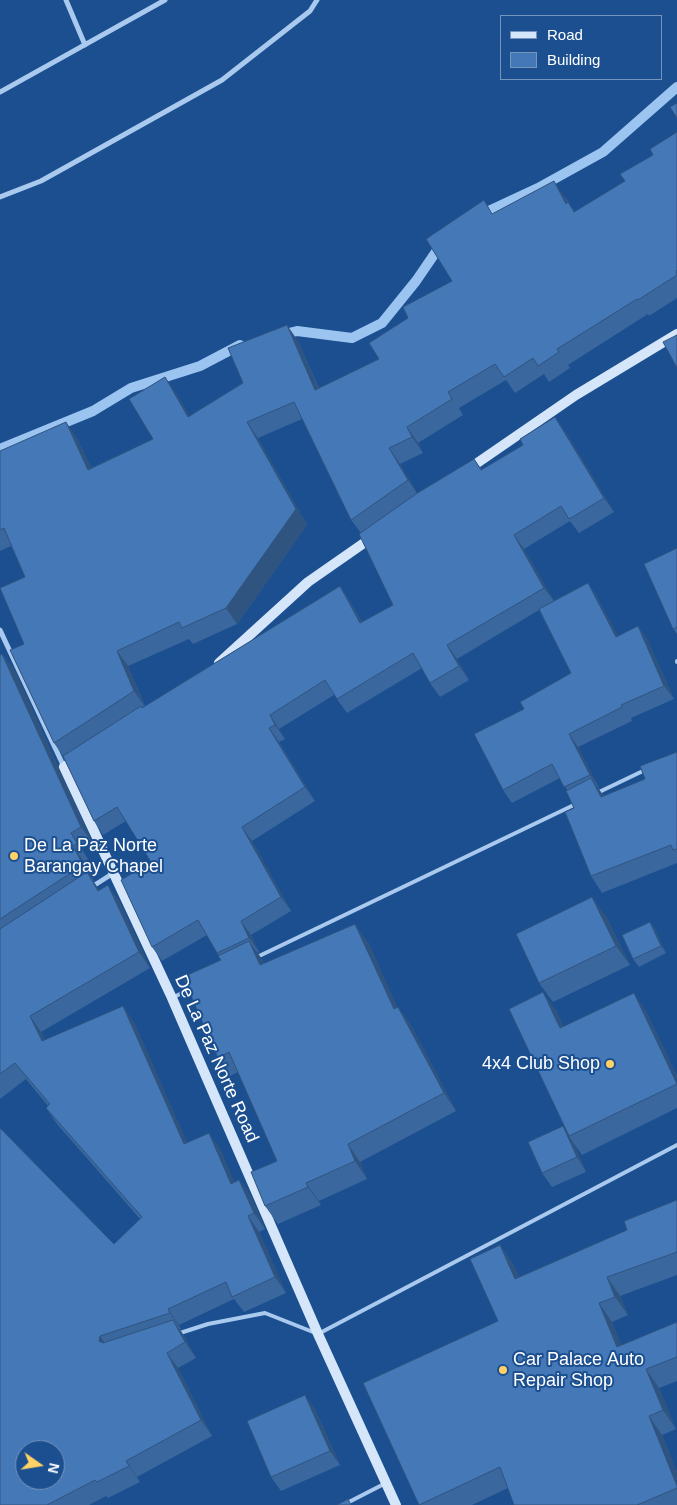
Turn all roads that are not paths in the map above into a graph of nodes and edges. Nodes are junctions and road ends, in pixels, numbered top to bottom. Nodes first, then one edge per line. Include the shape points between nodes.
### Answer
1 (66, 0) edge
2 (165, 0) edge
3 (317, 0) edge
4 (85, 45) junction
5 (0, 92) edge
6 (0, 197) edge
7 (677, 334) edge
8 (459, 476) edge
9 (380, 532) edge
10 (0, 630) edge
11 (213, 667) edge
12 (87, 752) edge
13 (64, 767) junction
14 (650, 768) edge
15 (595, 794) edge
16 (586, 799) edge
17 (112, 874) junction
18 (88, 890) edge
19 (253, 959) edge
20 (199, 985) edge
21 (172, 998) junction
22 (677, 1145) edge
23 (318, 1334) junction
24 (174, 1335) edge
25 (386, 1484) junction
26 (343, 1505) edge
27 (396, 1505) edge

1 - 4 street
2 - 4 street
3 - 6 street via 310,10 222,80 42,181
4 - 5 street
7 - 8 street via 576,395
9 - 11 street via 308,582
10 - 13 street, De La Paz Norte Road
12 - 13 street
13 - 17 street, De La Paz Norte Road
14 - 15 lane
16 - 19 lane
17 - 18 street
17 - 21 street, De La Paz Norte Road
20 - 21 lane
21 - 23 street, De La Paz Norte Road
22 - 23 lane
23 - 24 lane via 265,1313 208,1324
23 - 25 street, De La Paz Norte Road
25 - 26 lane
25 - 27 street, De La Paz Norte Road

